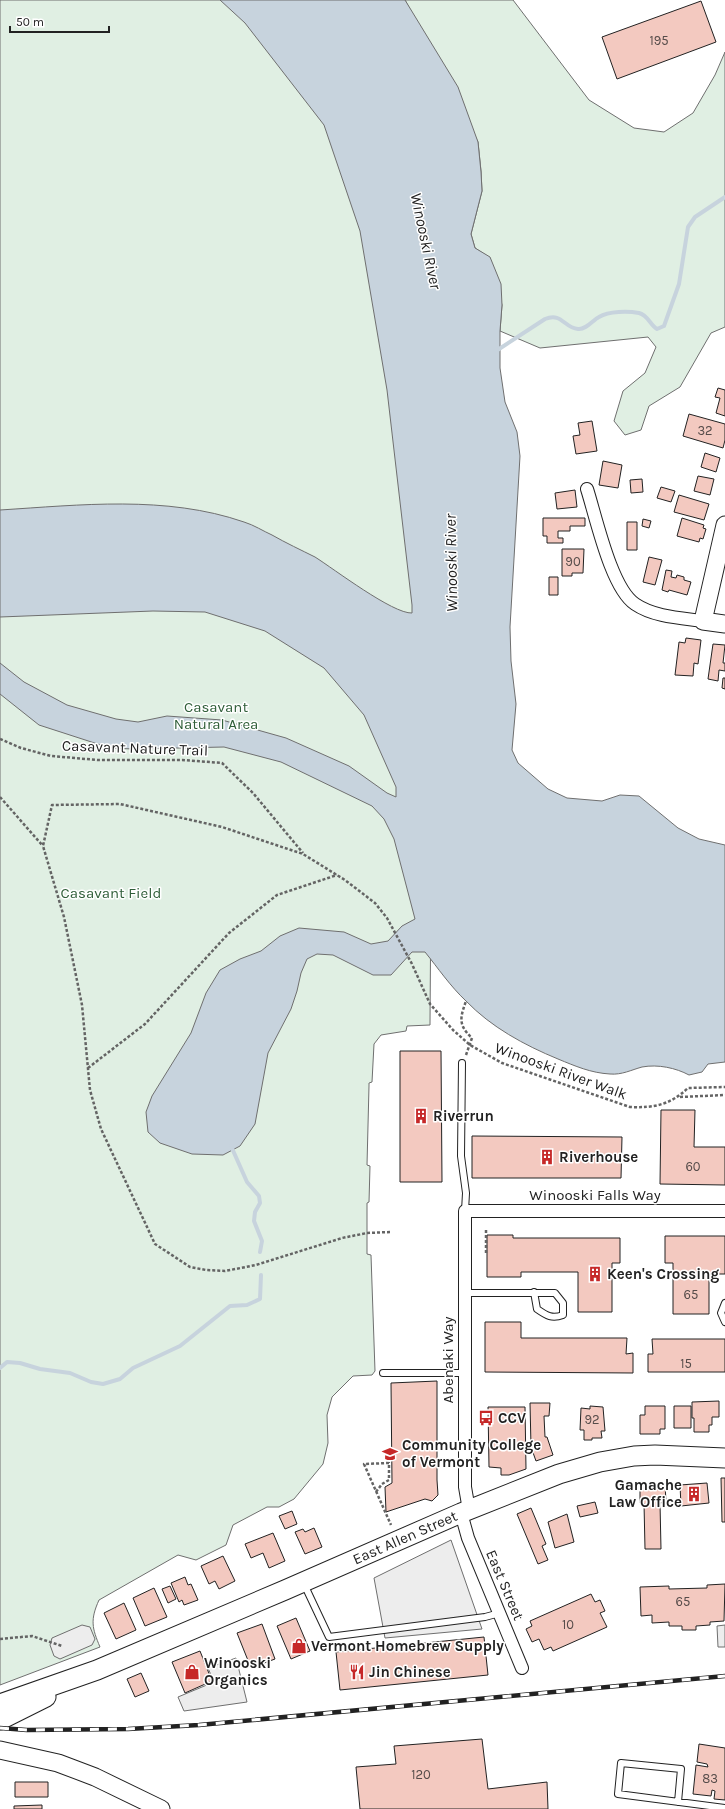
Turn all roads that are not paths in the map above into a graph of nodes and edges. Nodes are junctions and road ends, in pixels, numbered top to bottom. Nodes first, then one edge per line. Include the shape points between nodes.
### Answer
1 (588, 489) dead end
2 (725, 525) edge
3 (703, 621) junction
4 (725, 624) edge
5 (462, 1063) dead end
6 (465, 1211) junction
7 (725, 1211) edge
8 (534, 1292) junction
9 (464, 1293) junction
10 (725, 1303) edge
11 (725, 1322) edge
12 (383, 1373) dead end
13 (464, 1373) junction
14 (725, 1458) edge
15 (465, 1511) junction
16 (303, 1583) junction
17 (500, 1613) junction
18 (522, 1668) dead end
19 (97, 1670) junction
20 (0, 1704) edge
21 (0, 1720) edge
22 (0, 1750) edge
23 (678, 1802) junction
24 (725, 1808) edge
25 (161, 1809) edge

1 - 3 street via 613,571 626,595 635,604 650,611
2 - 3 street
3 - 4 street
5 - 6 lane via 461,1156 466,1193
6 - 7 street, Winooski Falls Way
6 - 9 street, Abenaki Way
8 - 8 lane via 555,1293 563,1303 563,1315 555,1318 545,1315 538,1309
8 - 9 lane
9 - 13 street, Abenaki Way
10 - 11 lane via 721,1313
12 - 13 lane
13 - 15 street, Abenaki Way
14 - 15 main road, East Allen Street via 655,1455 613,1459 559,1474
15 - 16 main road, East Allen Street
15 - 17 street, East Street via 468,1538
16 - 17 lane via 329,1637
16 - 19 main road, East Allen Street
17 - 18 street, East Street
19 - 20 main road, East Allen Street
19 - 21 main road, East Allen Street
22 - 25 street via 58,1763 95,1777
23 - 23 lane via 618,1794 622,1763 681,1769
23 - 24 lane

